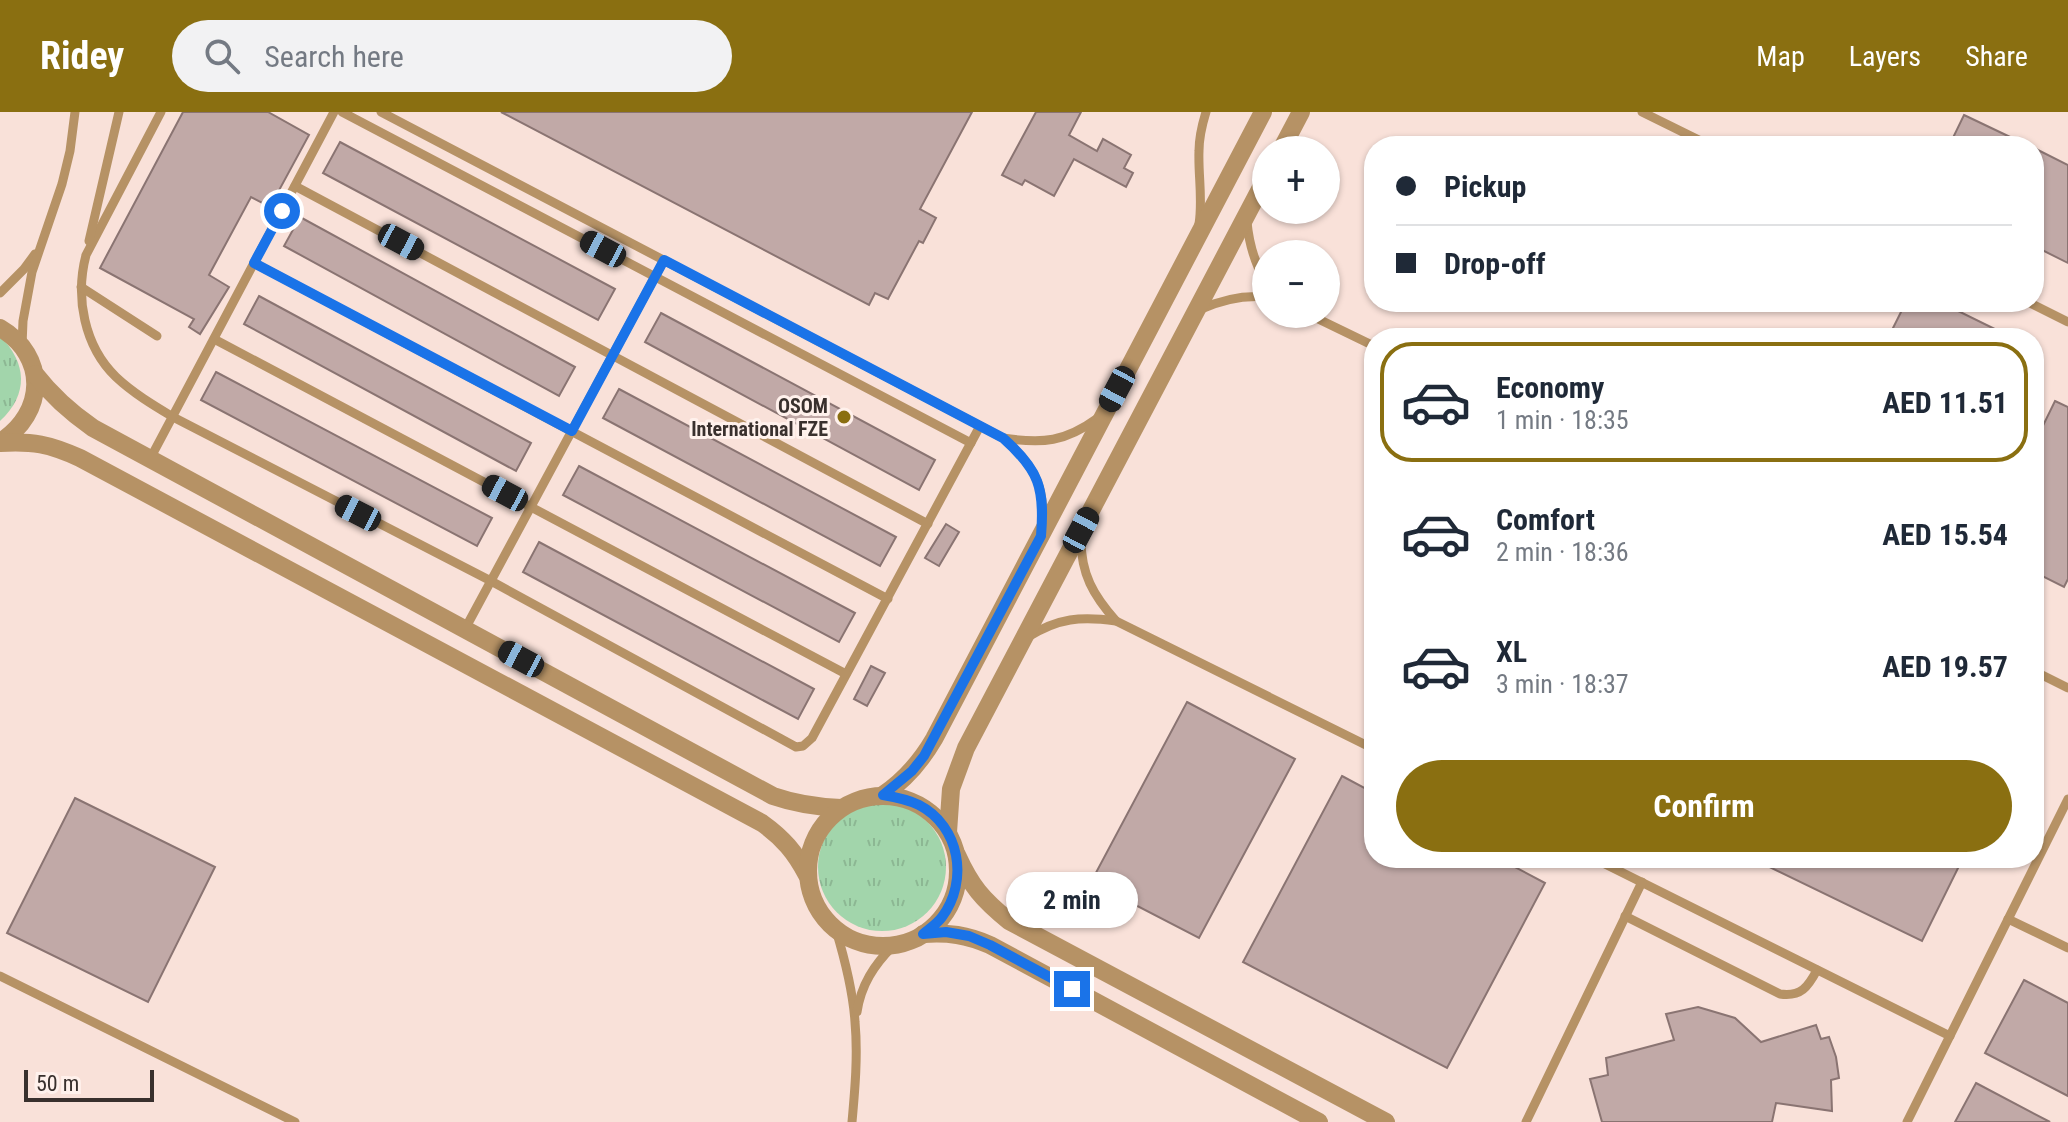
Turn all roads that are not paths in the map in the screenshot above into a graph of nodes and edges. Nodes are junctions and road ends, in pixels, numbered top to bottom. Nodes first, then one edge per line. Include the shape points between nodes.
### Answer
1 (75, 112) edge
2 (119, 112) edge
3 (161, 112) edge
4 (334, 112) edge
5 (342, 112) edge
6 (381, 112) edge
7 (1206, 112) edge
8 (1263, 112) edge
9 (1301, 112) edge
10 (1642, 112) edge
11 (1288, 136) edge
12 (1691, 136) edge
13 (295, 186) junction
14 (1252, 206) edge
15 (1247, 216) junction
16 (1196, 239) junction
17 (39, 248) junction
18 (1252, 253) edge
19 (86, 255) junction
20 (664, 260) junction
21 (254, 263) junction
22 (655, 277) junction
23 (81, 287) junction
24 (0, 293) edge
25 (1252, 297) edge
26 (2044, 310) edge
27 (1196, 312) junction
28 (2068, 322) edge
29 (0, 328) edge
30 (1337, 328) edge
31 (157, 336) dead end
32 (214, 339) junction
33 (1364, 341) edge
34 (22, 346) junction
35 (613, 355) junction
36 (35, 374) junction
37 (1104, 414) junction
38 (173, 417) junction
39 (980, 426) junction
40 (572, 431) junction
41 (1003, 438) junction
42 (0, 442) edge
43 (971, 443) junction
44 (150, 459) junction
45 (531, 507) junction
46 (928, 524) junction
47 (1081, 530) junction
48 (1041, 536) junction
49 (491, 581) junction
50 (888, 599) junction
51 (1116, 621) junction
52 (465, 629) junction
53 (1023, 640) junction
54 (846, 674) junction
55 (2044, 676) edge
56 (2068, 688) edge
57 (1364, 744) edge
58 (883, 795) junction
59 (2068, 799) edge
60 (841, 808) junction
61 (948, 832) junction
62 (2044, 847) edge
63 (957, 855) junction
64 (1613, 868) edge
65 (2034, 868) edge
66 (807, 875) junction
67 (1642, 882) junction
68 (1625, 916) junction
69 (2008, 919) junction
70 (836, 930) junction
71 (923, 934) junction
72 (893, 946) junction
73 (2068, 948) edge
74 (1817, 970) junction
75 (0, 976) edge
76 (856, 1024) junction
77 (1950, 1036) junction
78 (295, 1122) edge
79 (852, 1122) edge
80 (1319, 1122) edge
81 (1386, 1122) edge
82 (1526, 1122) edge
83 (1907, 1122) edge

1 - 17 lane via 62,184
2 - 19 lane
3 - 19 lane
4 - 13 lane
5 - 22 lane
6 - 20 lane
7 - 16 lane
8 - 16 street
9 - 11 street
10 - 12 lane
13 - 21 lane
13 - 35 lane
14 - 15 street
15 - 18 lane
15 - 27 street
16 - 37 street
17 - 24 lane
17 - 34 lane via 26,296
19 - 23 lane
20 - 22 lane
20 - 39 lane
21 - 32 lane
21 - 40 lane
22 - 35 lane
22 - 43 lane
23 - 31 lane
23 - 38 lane via 87,329 98,353 134,393
25 - 27 lane
26 - 28 lane
27 - 47 street
29 - 34 street
30 - 33 lane
32 - 38 lane
32 - 45 lane
34 - 36 street
35 - 40 lane
35 - 46 lane
36 - 42 street via 31,408
36 - 44 street via 71,413
37 - 41 lane via 1057,439
37 - 48 street
38 - 44 lane
38 - 49 lane
39 - 41 lane
39 - 43 lane
40 - 45 lane
40 - 50 lane
41 - 48 lane via 1024,457 1038,481
42 - 66 street via 54,447 122,480 762,823 789,845
43 - 46 lane
44 - 52 street
45 - 49 lane
45 - 54 lane
46 - 50 lane
47 - 51 lane via 1088,580
47 - 53 street
48 - 58 street via 924,756
49 - 52 lane
49 - 54 lane via 796,747 812,738
50 - 54 lane
51 - 53 lane via 1067,620
51 - 57 lane
52 - 60 street via 773,796
53 - 61 street via 958,768
55 - 56 lane
58 - 60 street
58 - 61 street via 920,805
59 - 62 lane
60 - 66 street via 815,836
61 - 63 street
63 - 71 street via 952,900
63 - 81 street via 969,881 1009,921
64 - 67 lane
65 - 69 lane
66 - 70 street via 821,915
67 - 68 lane
67 - 74 lane
68 - 74 lane via 1780,994 1799,994
68 - 82 lane
69 - 73 lane
69 - 77 lane
70 - 72 street via 853,940
70 - 76 lane
71 - 72 street
71 - 80 street via 946,932 990,945
72 - 76 lane via 866,980
74 - 77 lane
75 - 78 lane
76 - 79 lane
77 - 83 lane

